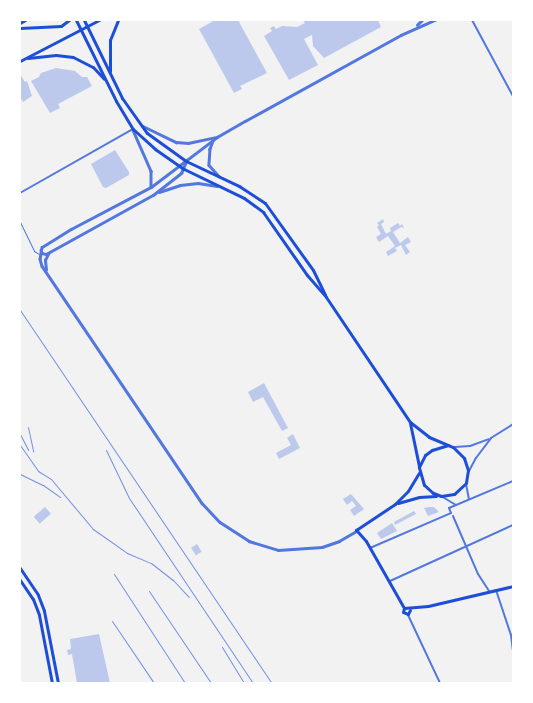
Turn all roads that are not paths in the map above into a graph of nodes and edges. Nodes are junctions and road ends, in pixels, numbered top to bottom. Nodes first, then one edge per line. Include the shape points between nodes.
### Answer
1 (25, 20) edge
2 (69, 20) edge
3 (76, 20) edge
4 (84, 20) edge
5 (118, 20) edge
6 (422, 20) edge
7 (435, 20) edge
8 (97, 21) edge
9 (472, 21) edge
10 (20, 23) edge
11 (20, 28) edge
12 (414, 28) junction
13 (21, 61) edge
14 (110, 74) junction
15 (106, 81) junction
16 (513, 96) edge
17 (137, 121) junction
18 (133, 129) junction
19 (217, 137) junction
20 (213, 140) junction
21 (186, 161) junction
22 (179, 166) junction
23 (184, 169) junction
24 (220, 176) junction
25 (151, 187) junction
26 (221, 187) junction
27 (158, 193) junction
28 (20, 194) edge
29 (20, 222) edge
30 (42, 247) junction
31 (51, 251) junction
32 (40, 255) junction
33 (46, 272) junction
34 (326, 298) junction
35 (410, 422) junction
36 (513, 424) edge
37 (491, 438) junction
38 (448, 445) junction
39 (453, 447) junction
40 (419, 467) junction
41 (419, 473) junction
42 (468, 476) junction
43 (513, 482) edge
44 (466, 483) junction
45 (440, 496) junction
46 (469, 499) junction
47 (395, 504) junction
48 (456, 505) junction
49 (453, 516) dead end
50 (513, 525) edge
51 (358, 532) junction
52 (370, 548) junction
53 (466, 548) junction
54 (20, 568) edge
55 (20, 580) edge
56 (388, 582) junction
57 (513, 586) edge
58 (496, 590) junction
59 (489, 591) junction
60 (404, 608) junction
61 (410, 610) junction
62 (407, 614) junction
63 (513, 651) edge
64 (52, 683) edge
65 (58, 683) edge
66 (440, 683) edge

1 - 10 main road
2 - 11 main road via 61,26
3 - 15 main road
4 - 14 main road
5 - 14 main road via 110,40
6 - 12 street
7 - 12 street
8 - 13 main road
9 - 16 street
12 - 19 street
13 - 15 main road via 42,55 73,57 93,67
14 - 17 main road
15 - 18 main road
17 - 19 street via 149,131 176,142
17 - 21 main road via 159,143
18 - 22 main road
18 - 25 street via 151,171
18 - 28 street
19 - 20 street
20 - 21 street
20 - 24 street via 209,165
21 - 22 street
21 - 23 street
21 - 24 main road
22 - 23 main road
22 - 25 street
23 - 26 main road
23 - 27 street
24 - 34 main road via 269,207 313,270
25 - 30 street
26 - 27 street via 198,183
26 - 34 main road via 263,212
27 - 31 street
29 - 32 lane via 34,251
30 - 31 street via 44,254
30 - 32 street
31 - 33 street via 45,260
32 - 33 street via 40,263
33 - 51 street via 202,503 224,526 257,544 289,550 330,544
34 - 35 main road
35 - 38 main road via 428,437
35 - 40 main road
36 - 37 street
37 - 39 street via 470,446
37 - 42 street
38 - 39 main road
38 - 40 main road via 425,455
39 - 42 main road via 464,458
40 - 41 main road
41 - 45 main road via 428,490
41 - 47 main road
42 - 44 main road
43 - 46 street
44 - 45 main road via 454,494
44 - 46 street
45 - 47 main road via 419,497
45 - 48 street
46 - 48 street
47 - 51 main road
48 - 52 street via 448,508 451,512
49 - 53 street
50 - 53 street
51 - 52 main road
52 - 56 main road
53 - 56 street
53 - 59 street
54 - 65 main road via 38,594 44,611
55 - 64 main road via 39,615
56 - 60 main road
57 - 58 main road
58 - 59 main road
58 - 63 street
59 - 61 main road
60 - 61 main road
60 - 62 main road via 403,612
61 - 62 main road
62 - 66 street

